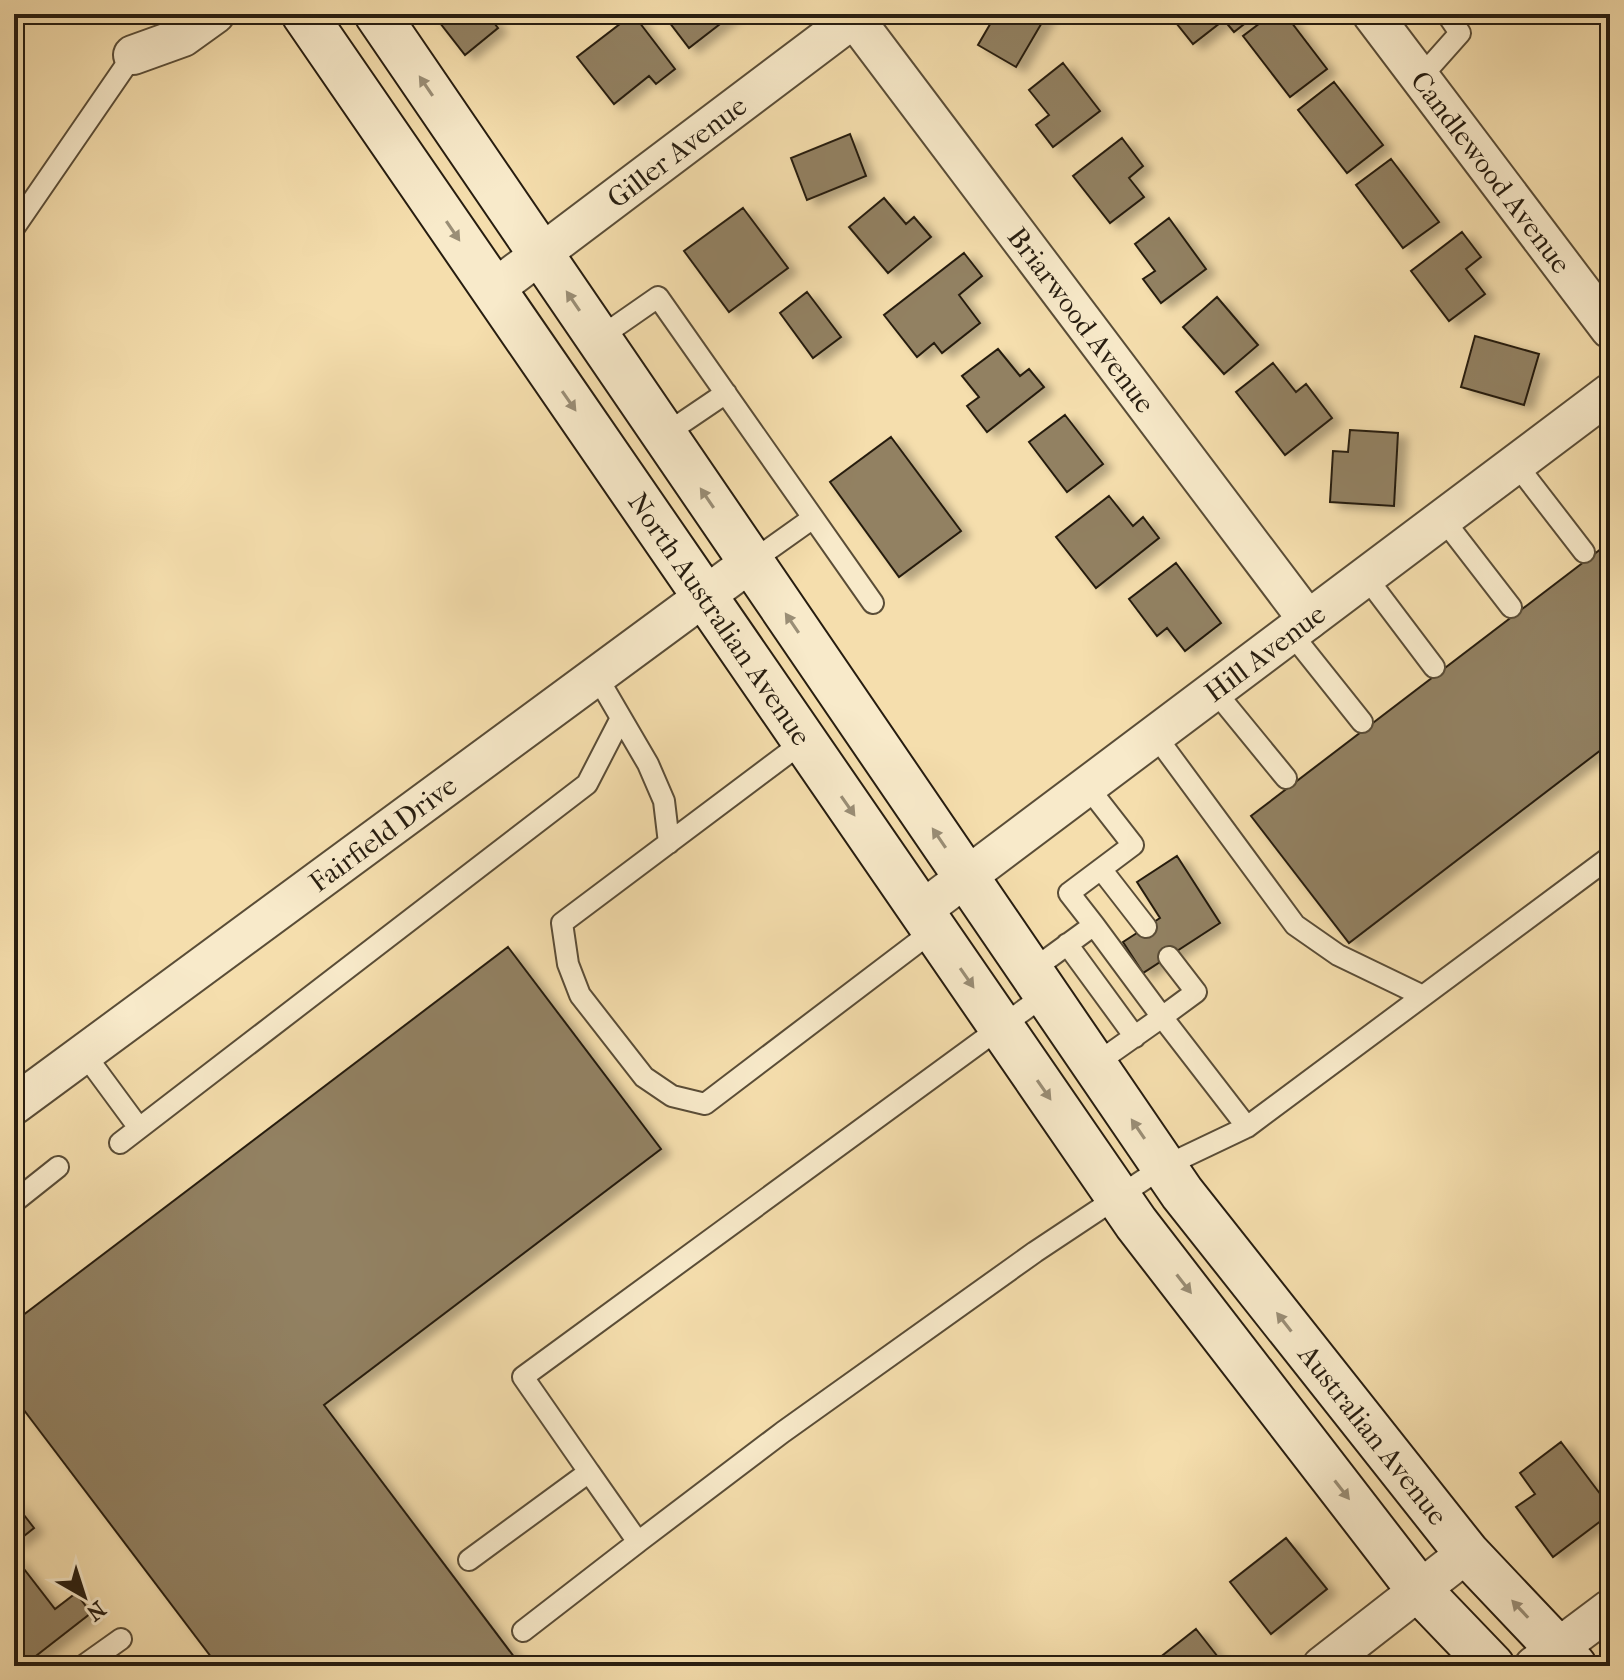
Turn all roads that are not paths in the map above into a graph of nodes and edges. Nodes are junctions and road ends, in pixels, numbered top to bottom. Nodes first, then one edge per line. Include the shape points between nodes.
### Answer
1 (177, 14) edge
2 (215, 14) edge
3 (304, 14) edge
4 (377, 14) edge
5 (1372, 14) edge
6 (1447, 14) edge
7 (857, 16) edge
8 (133, 55) junction
9 (1420, 78) junction
10 (14, 228) edge
11 (540, 254) junction
12 (493, 290) junction
13 (1610, 329) edge
14 (599, 338) junction
15 (726, 393) junction
16 (1610, 393) edge
17 (664, 435) junction
18 (1516, 464) junction
19 (813, 518) junction
20 (1443, 519) junction
21 (1584, 552) dead end
22 (751, 562) junction
23 (1366, 577) junction
24 (703, 595) junction
25 (873, 603) dead end
26 (1511, 607) dead end
27 (1300, 627) junction
28 (1434, 667) dead end
29 (596, 675) junction
30 (1214, 690) junction
31 (621, 718) junction
32 (1362, 722) dead end
33 (1155, 735) junction
34 (803, 742) junction
35 (1286, 778) dead end
36 (1087, 786) junction
37 (669, 843) junction
38 (1610, 857) edge
39 (1101, 869) junction
40 (966, 877) junction
41 (927, 921) junction
42 (1094, 925) junction
43 (1146, 927) dead end
44 (1067, 944) junction
45 (1169, 957) dead end
46 (1038, 982) junction
47 (1423, 996) junction
48 (1162, 1017) junction
49 (1000, 1026) junction
50 (1135, 1037) junction
51 (83, 1052) junction
52 (1094, 1065) junction
53 (14, 1105) edge
54 (1247, 1127) junction
55 (139, 1128) junction
56 (120, 1143) dead end
57 (58, 1167) dead end
58 (1172, 1180) junction
59 (14, 1202) edge
60 (1127, 1210) junction
61 (589, 1472) junction
62 (638, 1542) junction
63 (1467, 1553) junction
64 (469, 1560) dead end
65 (1420, 1591) junction
66 (1610, 1609) edge
67 (523, 1631) dead end
68 (121, 1639) dead end
69 (1555, 1660) edge
70 (83, 1666) edge
71 (1322, 1666) edge
72 (1492, 1666) edge

1 - 8 street
2 - 8 street via 183,37
3 -> 12 main road, North Australian Avenue
11 -> 4 main road, North Australian Avenue
5 - 9 street, Candlewood Avenue
6 - 9 lane via 1460,33
7 - 11 street, Giller Avenue
7 - 27 street, Briarwood Avenue
8 - 10 lane
9 - 13 street, Candlewood Avenue
11 - 12 street, Giller Avenue
14 -> 11 main road, North Australian Avenue
12 -> 24 main road, North Australian Avenue
14 - 15 lane via 658,297
14 - 17 main road, North Australian Avenue
15 - 17 lane
15 - 19 lane
16 - 18 street, Hill Avenue
22 -> 17 main road, North Australian Avenue
18 - 20 street, Hill Avenue
18 - 21 lane
19 - 22 lane
19 - 25 lane
20 - 23 street, Hill Avenue
20 - 26 lane
22 - 24 street, Fairfield Drive
40 -> 22 main road, North Australian Avenue
23 - 27 street, Hill Avenue
23 - 28 lane
24 - 29 street, Fairfield Drive
24 - 34 main road, North Australian Avenue
27 - 30 street, Hill Avenue
27 - 32 lane
29 - 31 lane
29 - 51 street, Fairfield Drive
30 - 33 street, Hill Avenue
30 - 35 lane
31 - 37 lane via 664,801
31 - 55 lane via 587,784
33 - 36 street, Hill Avenue
33 - 47 lane via 1295,925 1338,955
34 - 37 lane
34 -> 41 main road, North Australian Avenue
36 - 39 lane via 1133,845
36 - 40 street, Hill Avenue
37 - 41 lane via 562,923 568,964 580,995 644,1077 672,1096 705,1104
38 - 47 lane
39 - 42 lane via 1069,893
39 - 43 lane
40 - 41 street, Hill Avenue
40 - 46 main road, North Australian Avenue
41 -> 49 main road, North Australian Avenue
42 - 44 lane
42 - 48 lane
44 - 46 lane
44 - 50 lane
45 - 48 lane via 1196,992
46 - 49 lane
46 - 52 main road, North Australian Avenue
47 - 54 lane
48 - 50 lane
48 - 54 lane
49 -> 60 main road, North Australian Avenue
49 - 61 lane via 523,1377
50 - 52 lane
51 - 53 street, Fairfield Drive
51 - 55 lane
58 -> 52 main road, North Australian Avenue
54 - 58 lane
55 - 56 lane
57 - 59 lane
58 - 60 lane
63 -> 58 main road, Australian Avenue
60 - 62 lane via 1035,1252
60 -> 65 main road, Australian Avenue
61 - 62 lane
61 - 64 lane
62 - 67 lane
63 - 65 street
69 -> 63 main road, Australian Avenue
65 - 71 street
65 - 72 main road, Australian Avenue
66 - 69 street
68 - 70 lane

